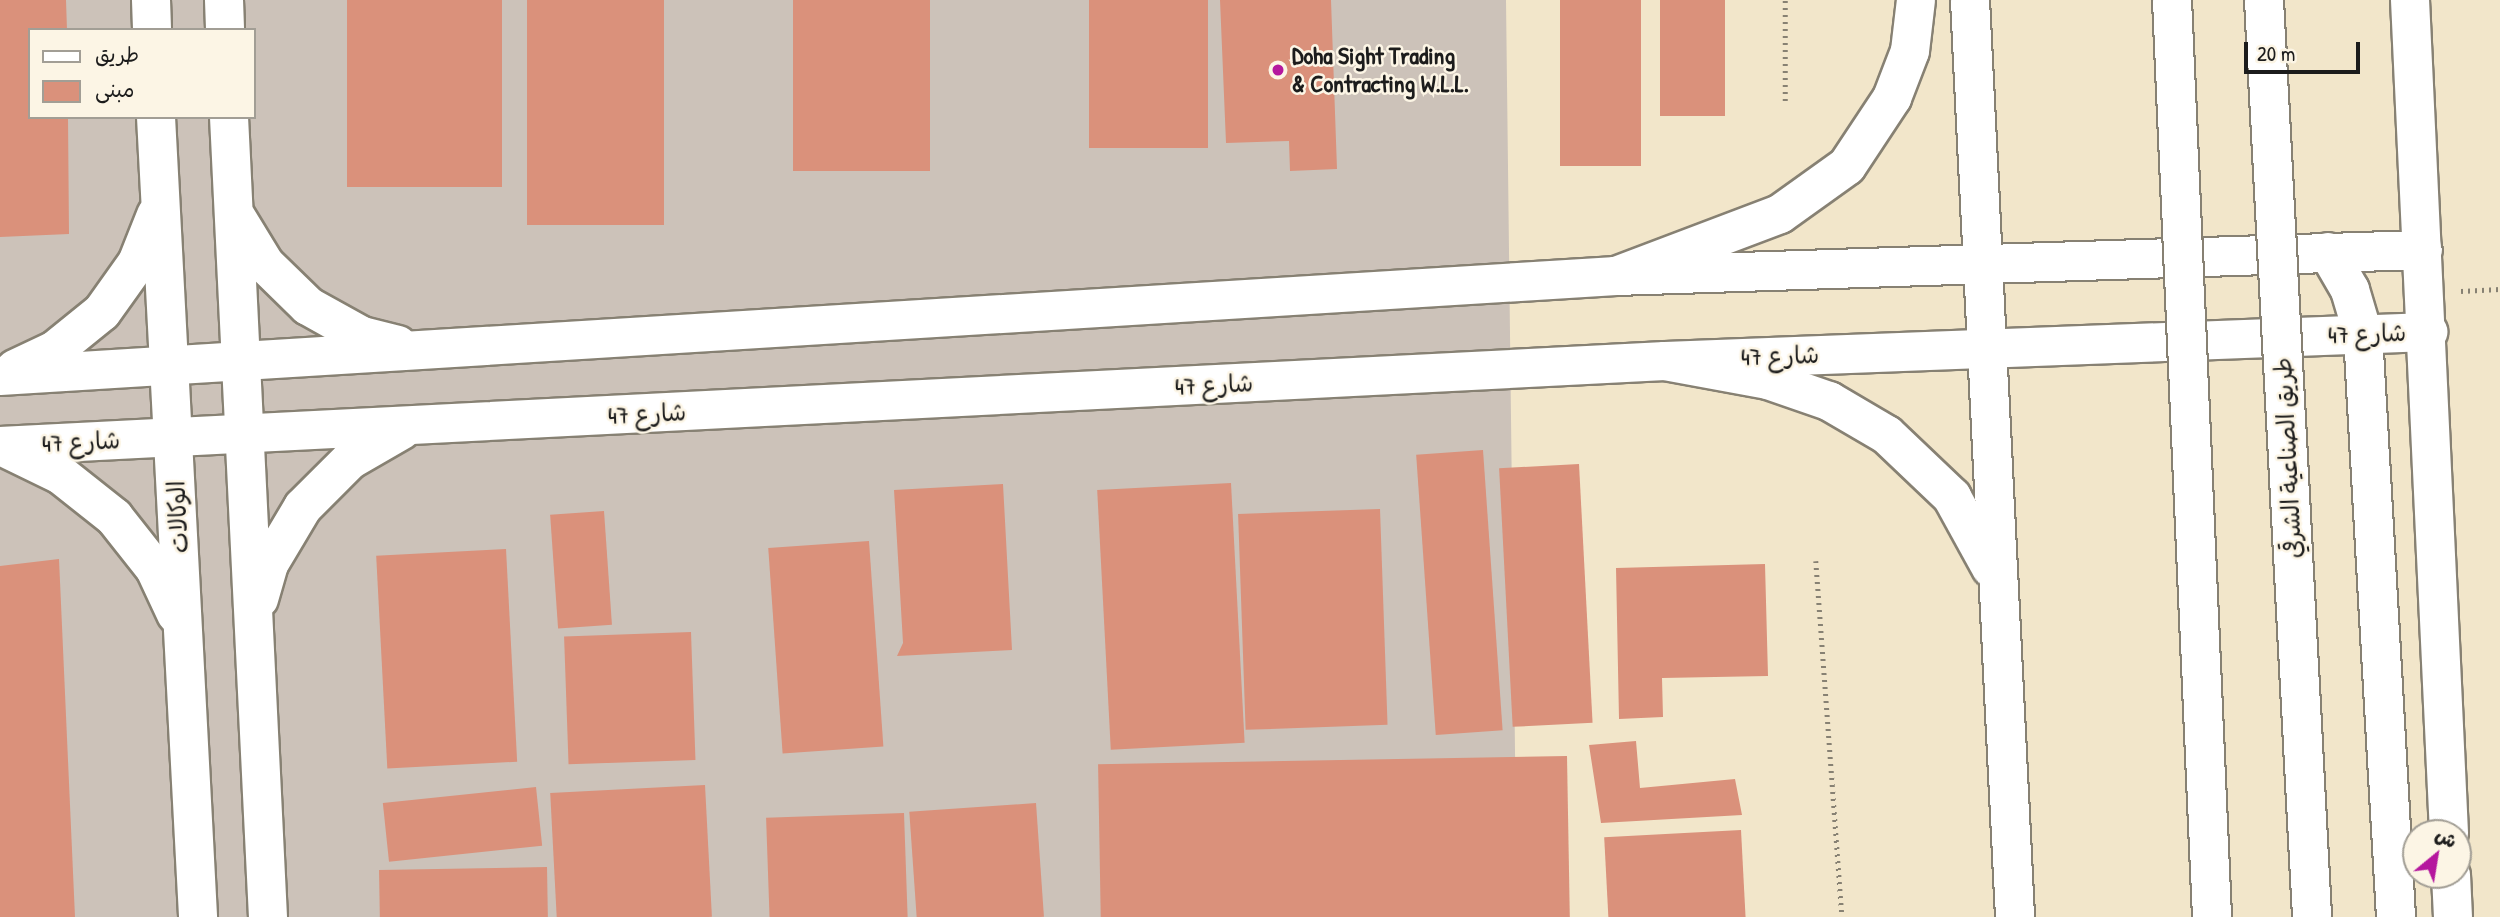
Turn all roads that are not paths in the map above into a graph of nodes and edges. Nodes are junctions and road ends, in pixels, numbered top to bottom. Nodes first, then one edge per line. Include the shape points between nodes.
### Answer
1 (151, 0) edge
2 (224, 0) edge
3 (1916, 0) edge
4 (1970, 0) edge
5 (2172, 0) edge
6 (2264, 0) edge
7 (2410, 0) edge
8 (152, 28) edge
9 (225, 28) edge
10 (156, 119) edge
11 (229, 119) edge
12 (160, 206) junction
13 (234, 212) junction
14 (2423, 250) junction
15 (2328, 252) junction
16 (1983, 264) junction
17 (1616, 276) junction
18 (2428, 332) junction
19 (2363, 334) junction
20 (1986, 348) junction
21 (421, 350) junction
22 (1665, 361) junction
23 (243, 363) junction
24 (171, 366) junction
25 (0, 376) edge
26 (407, 427) junction
27 (246, 434) junction
28 (174, 438) junction
29 (1, 446) edge
30 (1997, 585) junction
31 (251, 628) junction
32 (184, 630) junction
33 (2448, 819) edge
34 (2452, 889) edge
35 (198, 917) edge
36 (268, 917) edge
37 (2015, 917) edge
38 (2212, 917) edge
39 (2312, 917) edge
40 (2396, 917) edge
41 (2453, 917) edge

1 - 8 main road
2 - 9 main road
3 - 17 main road via 1910,51 1892,98 1847,166 1780,214
4 - 16 main road
5 - 38 main road, bridge
6 - 39 main road, طريق الصناعية الشرقي, bridge
7 - 14 main road
10 - 12 main road, الوكالات
11 - 13 main road
12 - 24 main road, الوكالات
12 - 25 main road via 137,263 102,312 55,350
13 - 21 main road via 265,264 309,306 362,336
13 - 23 main road
14 - 15 main road
14 - 18 main road
15 - 16 main road
15 - 19 main road via 2350,290
16 - 17 main road
16 - 20 main road
17 - 21 main road
18 - 19 main road, شارع 47
18 - 33 main road
19 - 20 main road, شارع 47
19 - 40 main road
20 - 22 main road, شارع 47
20 - 30 main road
21 - 23 main road
22 - 26 main road, شارع 47
22 - 30 main road via 1768,380 1829,401 1887,435 1952,497
23 - 24 main road
23 - 27 main road
24 - 25 main road
24 - 28 main road, الوكالات
26 - 27 main road, شارع 47
26 - 31 main road via 350,460 303,507 269,564
27 - 28 main road, شارع 47
27 - 31 main road
28 - 29 main road, شارع 47
28 - 32 main road, الوكالات
29 - 32 main road via 61,475 114,517 155,569
30 - 37 main road
31 - 36 main road
32 - 35 main road, الوكالات
34 - 41 main road

